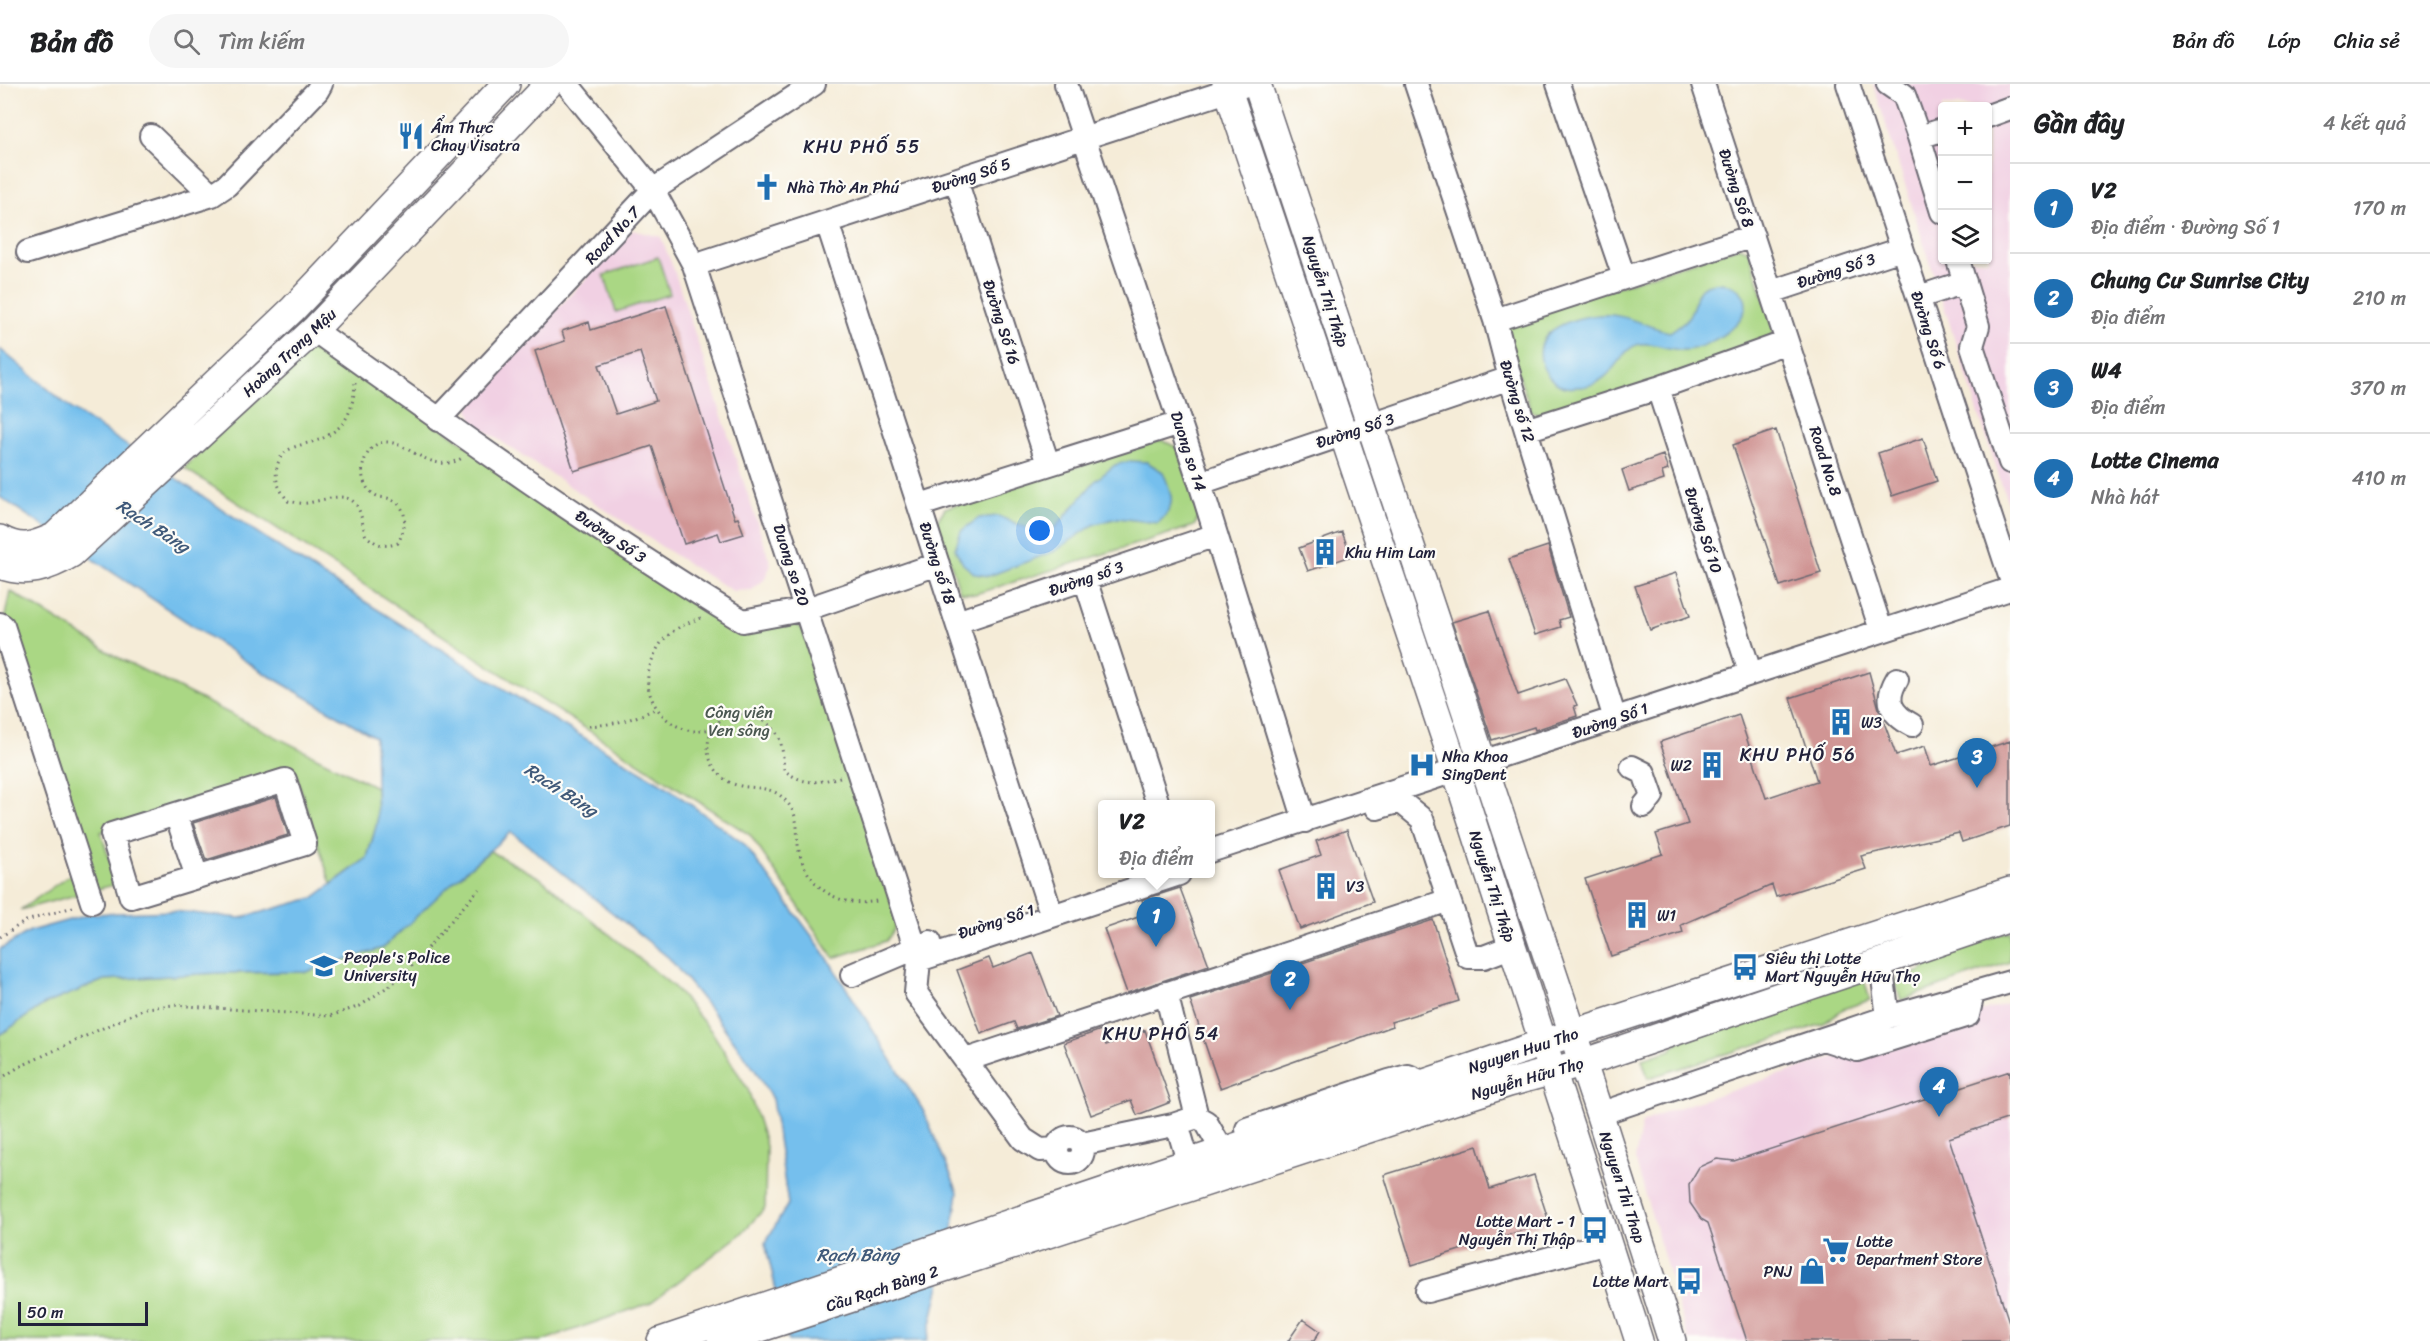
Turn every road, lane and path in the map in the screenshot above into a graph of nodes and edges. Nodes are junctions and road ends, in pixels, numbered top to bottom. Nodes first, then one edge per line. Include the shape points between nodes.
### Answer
1 (506, 84) edge
2 (549, 84) edge
3 (567, 84) edge
4 (814, 84) edge
5 (1066, 84) edge
6 (1257, 84) edge
7 (1416, 84) edge
8 (1558, 84) edge
9 (1703, 84) edge
10 (1848, 84) edge
11 (1888, 84) edge
12 (316, 86) edge
13 (1234, 86) edge
14 (2010, 108) edge
15 (1992, 115) edge
16 (1938, 131) edge
17 (150, 136) dead end
18 (1084, 137) junction
19 (1918, 137) junction
20 (956, 180) junction
21 (653, 190) junction
22 (212, 195) junction
23 (1941, 210) edge
24 (827, 222) junction
25 (1753, 236) junction
26 (1902, 249) junction
27 (28, 252) dead end
28 (1959, 264) edge
29 (694, 265) junction
30 (1624, 277) junction
31 (1965, 282) junction
32 (1771, 292) junction
33 (1919, 297) junction
34 (1495, 320) junction
35 (314, 330) junction
36 (1787, 342) junction
37 (355, 360) junction
38 (1510, 378) junction
39 (1658, 388) junction
40 (438, 420) junction
41 (1180, 423) junction
42 (1371, 425) junction
43 (1526, 430) junction
44 (1342, 434) junction
45 (178, 437) junction
46 (478, 446) junction
47 (2010, 462) edge
48 (1048, 465) junction
49 (1200, 483) junction
50 (920, 505) junction
51 (1216, 535) junction
52 (0, 539) edge
53 (939, 564) junction
54 (0, 565) edge
55 (2010, 576) edge
56 (1085, 579) junction
57 (2010, 589) edge
58 (807, 609) junction
59 (726, 610) junction
60 (957, 622) junction
61 (0, 624) edge
62 (1881, 630) junction
63 (1750, 672) junction
64 (1897, 679) dead end
65 (657, 708) junction
66 (1615, 719) junction
67 (1912, 724) dead end
68 (589, 726) dead end
69 (713, 729) junction
70 (1483, 763) junction
71 (1632, 767) dead end
72 (859, 771) junction
73 (1456, 771) junction
74 (1157, 800) edge
75 (1644, 806) dead end
76 (176, 814) junction
77 (1305, 820) junction
78 (1215, 849) edge
79 (1215, 861) edge
80 (197, 877) junction
81 (1127, 878) edge
82 (1162, 878) edge
83 (479, 890) dead end
84 (2010, 891) edge
85 (898, 894) junction
86 (1449, 900) junction
87 (92, 902) joint
88 (1048, 904) junction
89 (2010, 918) edge
90 (0, 937) edge
91 (1513, 946) junction
92 (932, 947) junction
93 (1881, 963) junction
94 (852, 975) dead end
95 (2010, 982) edge
96 (1166, 993) junction
97 (1973, 993) junction
98 (1563, 1004) junction
99 (1534, 1012) junction
100 (1888, 1017) junction
101 (1573, 1034) junction
102 (1823, 1039) junction
103 (1544, 1043) junction
104 (966, 1060) junction
105 (1582, 1063) junction
106 (1552, 1070) junction
107 (0, 1079) edge
108 (1598, 1108) junction
109 (1565, 1112) junction
110 (1197, 1117) junction
111 (1173, 1125) junction
112 (1219, 1145) junction
113 (1183, 1160) junction
114 (1040, 1223) junction
115 (1607, 1243) junction
116 (1428, 1291) dead end
117 (673, 1337) edge
118 (721, 1341) edge
119 (1639, 1341) edge
120 (1672, 1341) edge

1 - 45 main road, Hoàng Trọng Mậu
2 - 35 main road, Hoàng Trọng Mậu
3 - 21 street, Duong so 20
4 - 21 street, Road No.7
5 - 18 street, Duong so 14
6 - 42 main road, Nguyễn Thị Thập
7 - 34 street, Đường số 12
8 - 30 street
9 - 25 street, Đường Số 8
10 - 26 street, Đường Số 6
11 - 19 street via 1904,95
12 - 22 street via 227,185
13 - 18 street, Đường Số 5
13 - 44 main road, Nguyễn Thị Thập
14 - 15 street
16 - 19 street
17 - 22 street
18 - 20 street, Đường Số 5
18 - 41 street, Duong so 14
19 - 23 street
20 - 24 street, Đường Số 5
20 - 48 street, Đường Số 16
21 - 29 street, Duong so 20
21 - 40 street, Road No.7
22 - 27 street
24 - 29 street, Đường Số 5
24 - 50 street, Đường số 18
25 - 30 street
25 - 32 street, Đường Số 8
26 - 32 street, Đường Số 3
26 - 33 street, Đường Số 6
28 - 31 street
29 - 58 street, Duong so 20
30 - 34 street
31 - 33 street
31 - 47 street via 1978,326 1972,346
32 - 36 street, Road No.8
33 - 55 street, Đường Số 6
34 - 38 street, Đường số 12
35 - 37 street, Đường Số 3
35 - 45 main road, Hoàng Trọng Mậu
36 - 39 street
36 - 62 street, Road No.8
37 - 40 street, Đường Số 3
37 - 46 path via 355,391 349,415 339,428 321,440 302,443 278,461 279,489 288,501 309,503 340,496 355,504 366,536 380,546 388,546 398,543 405,530 405,517 402,507 391,499 376,496 364,481 363,460 373,447 385,441 427,461 446,464
38 - 42 street, Đường Số 3
38 - 43 street, Đường số 12
39 - 43 street
39 - 63 street, Đường Số 10
40 - 46 street, Đường Số 3
41 - 48 street
41 - 49 street, Duong so 14
42 - 44 street, Đường Số 3
42 - 70 main road, Nguyễn Thị Thập
43 - 66 street, Đường số 12
44 - 49 street, Đường Số 3
44 - 73 main road, Nguyễn Thị Thập
45 - 52 main road, Hoàng Trọng Mậu via 54,537 31,547
45 - 54 main road, Hoàng Trọng Mậu via 71,554 51,567 30,570
46 - 59 street, Đường Số 3
48 - 50 street
49 - 51 street, Duong so 14
50 - 53 street, Đường số 18
51 - 56 street, Đường số 3
51 - 77 street, Duong so 14
53 - 58 street, Đường Số 3
53 - 60 street, Đường số 18
56 - 60 street, Đường số 3
56 - 74 street
57 - 62 street, Đường Số 1
58 - 59 street, Đường Số 3 via 744,621
58 - 72 street, Duong so 20
59 - 65 path via 687,622 660,644 648,678
60 - 88 street, Đường số 18
61 - 87 street
62 - 63 street, Đường Số 1
63 - 66 street, Đường Số 1
64 - 67 street via 1891,689 1890,704 1898,717
65 - 68 path via 619,724
65 - 69 path via 680,727 695,731
66 - 70 street, Đường Số 1
69 - 72 path via 731,713 745,712 763,718 778,735 784,770 807,783
69 - 85 path via 708,744 710,761 722,778 737,787 769,789 782,796 794,810 800,856 816,886 837,899 858,904
70 - 73 street, Đường Số 1
70 - 98 main road, Nguyễn Thị Thập
71 - 75 street via 1644,773 1652,796
72 - 85 street, Duong so 20
73 - 77 street, Đường Số 1
73 - 91 main road, Nguyễn Thị Thập
76 - 80 street
76 - 80 street via 112,834 131,897
76 - 80 street via 285,780 305,844
77 - 78 street, Đường Số 1
79 - 86 street via 1400,801 1422,819
81 - 88 street, Đường Số 1
82 - 92 street
83 - 107 path via 403,976 360,1006 330,1016 173,1005 146,1008
84 - 101 main road, Nguyen Huu Tho
85 - 92 street, Duong so 20
86 - 91 street via 1468,957 1484,957
86 - 96 street
87 - 90 path via 26,921
88 - 92 street, Đường Số 1
89 - 93 main road, Nguyễn Hữu Thọ
91 - 99 main road, Nguyễn Thị Thập
92 - 94 street, Đường Số 1
92 - 104 street via 920,960 916,993
93 - 100 street
93 - 105 main road, Nguyễn Hữu Thọ
95 - 97 street
96 - 104 street
96 - 110 street
97 - 100 street
97 - 102 street via 1968,1015 1857,1050
98 - 99 main road
98 - 101 main road, Nguyễn Thị Thập
99 - 103 main road, Nguyễn Thị Thập
100 - 102 street
101 - 103 main road, Nguyen Huu Tho
101 - 105 main road, Nguyen Thi Thap
102 - 108 street
103 - 106 main road, Nguyễn Thị Thập
103 - 112 main road, Nguyen Huu Tho
104 - 111 street via 1023,1139 1041,1150 1057,1149 1063,1160 1075,1162 1083,1154 1082,1144
105 - 106 main road, Nguyễn Hữu Thọ
105 - 108 main road, Nguyen Thi Thap
106 - 109 main road, Nguyễn Thị Thập
106 - 114 main road, Nguyễn Hữu Thọ
108 - 109 main road
108 - 120 main road, Nguyen Thi Thap
109 - 115 main road, Nguyễn Thị Thập
110 - 111 street
110 - 112 street via 1206,1122
111 - 113 street via 1180,1134
112 - 113 main road, Nguyen Huu Tho
113 - 114 main road, Nguyen Huu Tho
114 - 117 main road, Cầu Rạch Bàng 2
114 - 118 main road, Cầu Rạch Bàng 2
115 - 116 street
115 - 119 main road, Nguyễn Thị Thập

